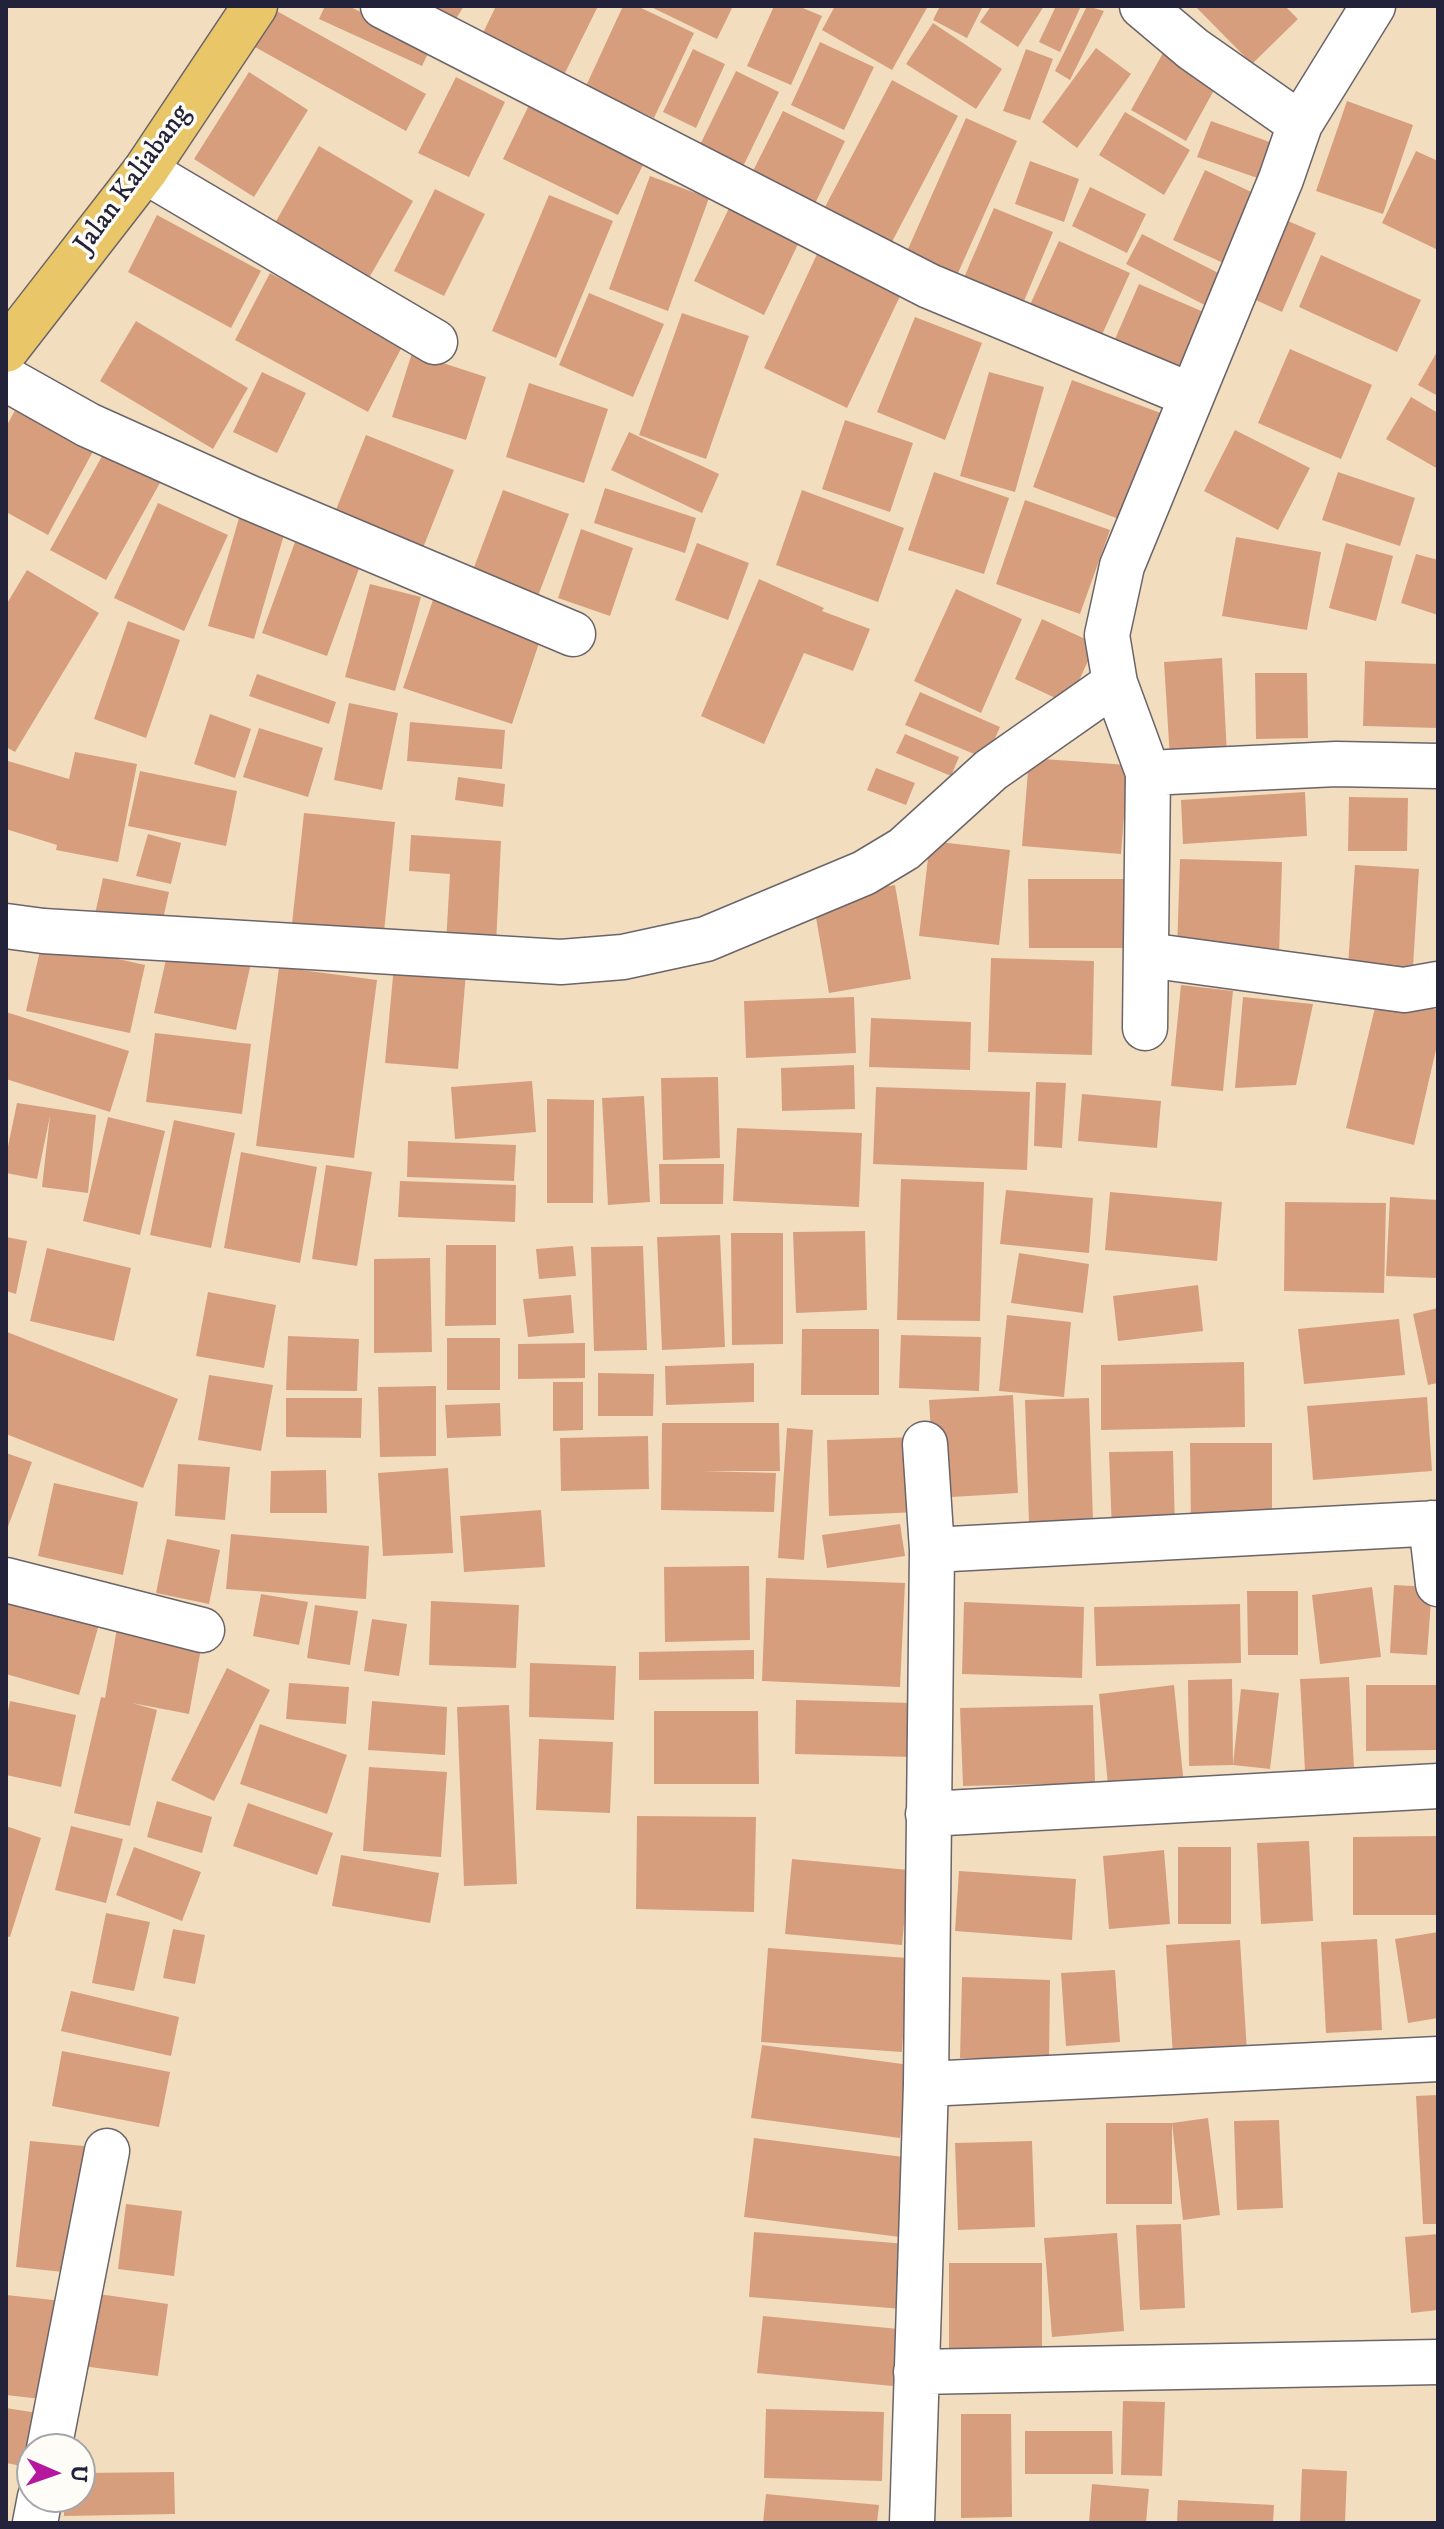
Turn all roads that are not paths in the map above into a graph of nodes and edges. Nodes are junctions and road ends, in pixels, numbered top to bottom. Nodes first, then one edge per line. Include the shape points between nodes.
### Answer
1 (255, 6) edge
2 (383, 6) edge
3 (1142, 6) edge
4 (1373, 6) edge
5 (1300, 124) junction
6 (145, 171) junction
7 (435, 342) dead end
8 (6, 350) edge
9 (6, 379) edge
10 (1190, 395) junction
11 (573, 634) dead end
12 (1115, 683) junction
13 (1438, 766) edge
14 (1148, 773) junction
15 (6, 926) edge
16 (1147, 955) junction
17 (1438, 984) edge
18 (1145, 1028) dead end
19 (925, 1444) dead end
20 (1435, 1523) edge
21 (932, 1550) junction
22 (6, 1580) edge
23 (1438, 1584) edge
24 (202, 1630) dead end
25 (1438, 1786) edge
26 (928, 1814) junction
27 (1438, 2059) edge
28 (926, 2084) junction
29 (107, 2151) dead end
30 (1438, 2362) edge
31 (916, 2372) junction
32 (52, 2433) edge
33 (912, 2523) edge

1 - 6 main road, Jalan Kaliabang
2 - 10 street via 929,286
3 - 5 street
4 - 5 street
5 - 10 street
6 - 7 street
6 - 8 main road, Jalan Kaliabang
9 - 11 street via 88,425 221,485
10 - 12 street via 1122,566 1107,635
12 - 14 street
12 - 15 street via 991,770 904,849 864,873 706,939 623,957 561,962
13 - 14 street via 1336,764
14 - 16 street
16 - 17 street via 1404,990
16 - 18 street
19 - 21 street
20 - 21 street
20 - 23 street
21 - 26 street
22 - 24 street
25 - 26 street
26 - 28 street
27 - 28 street
28 - 31 street
29 - 32 street
30 - 31 street
31 - 33 street

